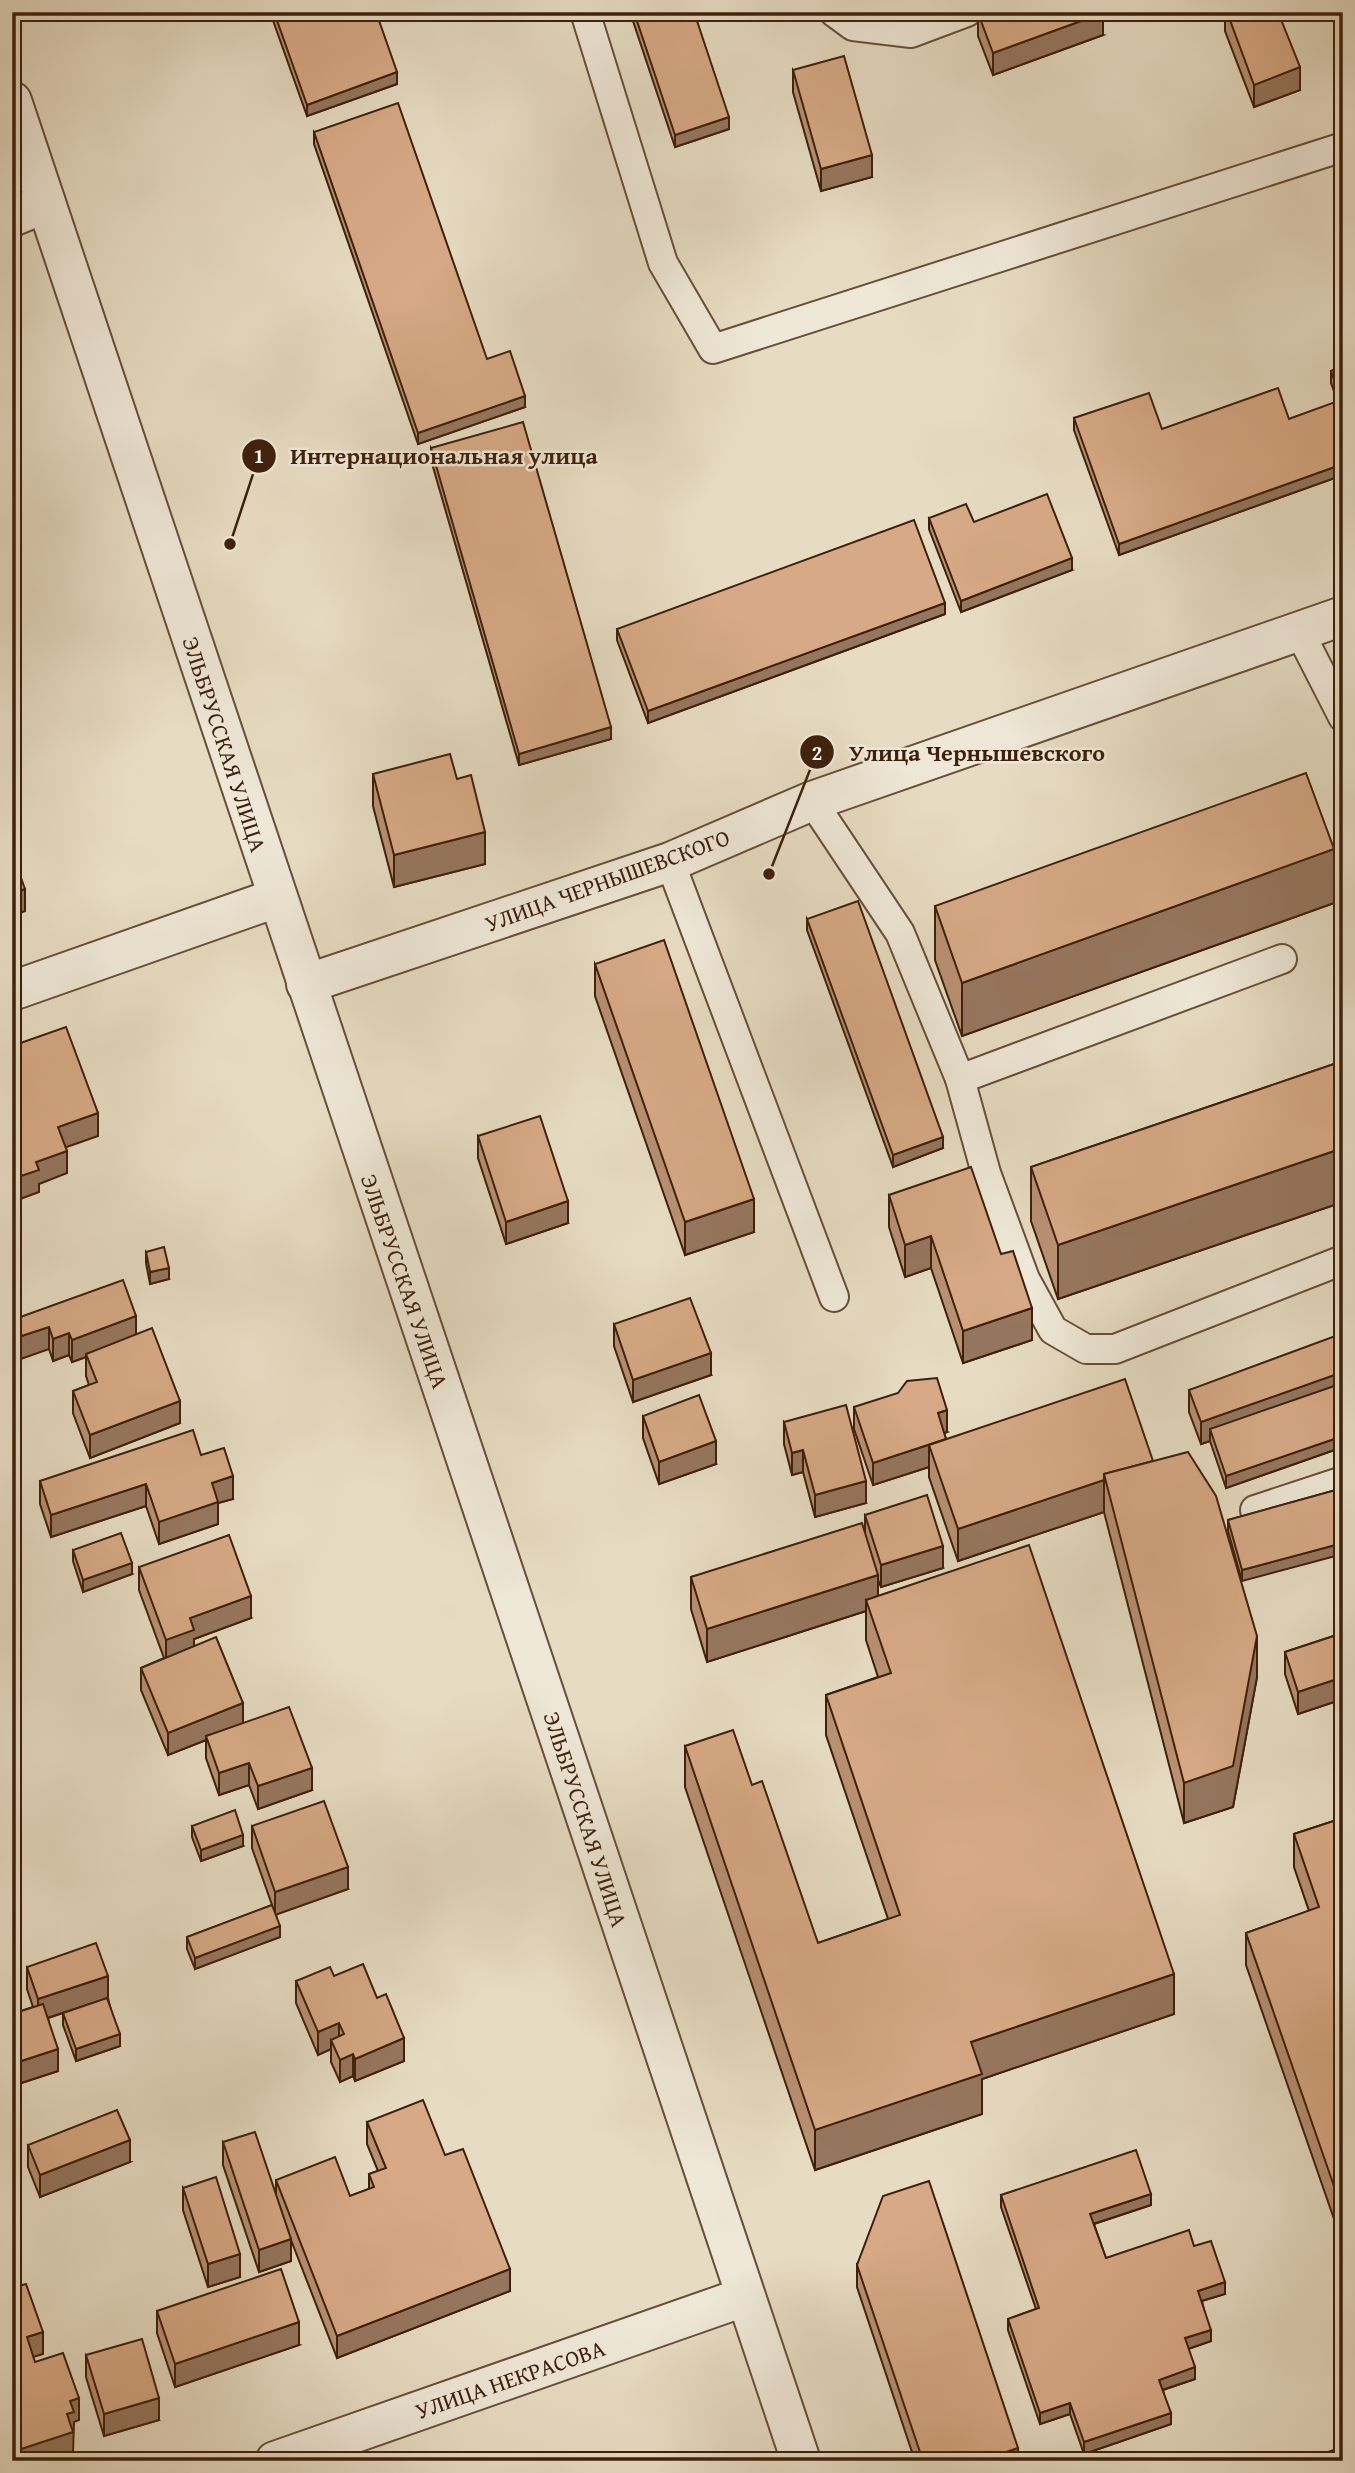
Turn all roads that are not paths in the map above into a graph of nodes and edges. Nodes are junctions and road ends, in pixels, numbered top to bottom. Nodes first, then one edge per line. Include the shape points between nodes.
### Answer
1 (585, 12) edge
2 (834, 12) edge
3 (967, 12) edge
4 (12, 101) edge
5 (1343, 147) edge
6 (29, 210) edge
7 (1343, 616) edge
8 (1300, 631) junction
9 (1343, 717) edge
10 (812, 801) junction
11 (670, 862) junction
12 (276, 898) junction
13 (1282, 958) dead end
14 (306, 984) junction
15 (12, 990) edge
16 (960, 1079) junction
17 (1343, 1260) edge
18 (834, 1297) dead end
19 (1343, 1481) edge
20 (1255, 1510) edge
21 (744, 2297) junction
22 (275, 2461) edge
23 (800, 2461) edge

1 - 5 lane via 663,263 713,349
2 - 3 lane via 853,26 911,33
4 - 6 street, ЭЛЬБРУССКАЯ УЛИЦА
6 - 12 street, ЭЛЬБРУССКАЯ УЛИЦА
7 - 8 street, УЛИЦА ЧЕРНЫШЕВСКОГО
8 - 9 lane
8 - 10 street, УЛИЦА ЧЕРНЫШЕВСКОГО
10 - 11 street, УЛИЦА ЧЕРНЫШЕВСКОГО
10 - 16 lane via 900,933
11 - 14 street, УЛИЦА ЧЕРНЫШЕВСКОГО
11 - 18 lane
12 - 14 street, ЭЛЬБРУССКАЯ УЛИЦА
12 - 15 street
13 - 16 lane
14 - 21 street, ЭЛЬБРУССКАЯ УЛИЦА
16 - 17 lane via 986,1173 1025,1279 1053,1330 1086,1349 1115,1349
19 - 20 lane
21 - 22 street, УЛИЦА НЕКРАСОВА
21 - 23 street, ЭЛЬБРУССКАЯ УЛИЦА

